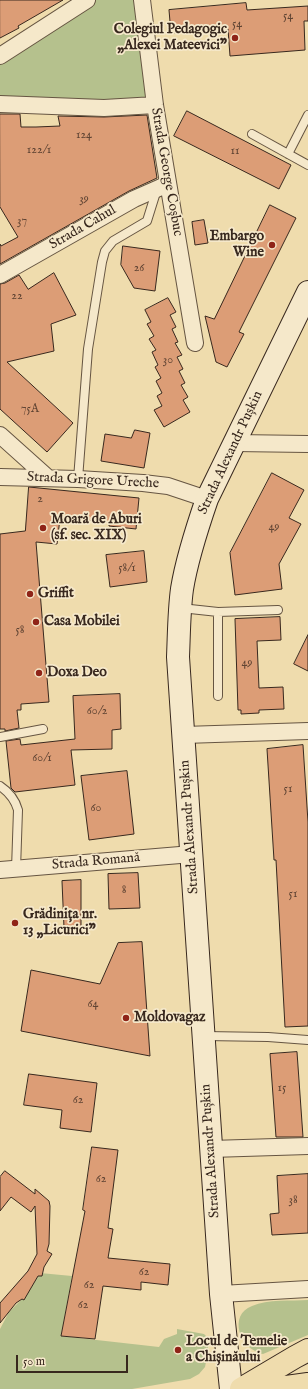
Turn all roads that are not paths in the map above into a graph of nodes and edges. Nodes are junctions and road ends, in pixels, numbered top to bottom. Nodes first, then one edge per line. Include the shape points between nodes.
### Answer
1 (87, 0) edge
2 (142, 0) edge
3 (0, 56) edge
4 (0, 104) edge
5 (155, 105) junction
6 (308, 115) edge
7 (252, 134) dead end
8 (288, 154) junction
9 (308, 165) edge
10 (163, 186) junction
11 (0, 275) edge
12 (308, 292) edge
13 (195, 343) dead end
14 (0, 435) edge
15 (234, 443) junction
16 (308, 444) edge
17 (0, 477) edge
18 (48, 478) junction
19 (78, 479) junction
20 (207, 499) junction
21 (181, 608) junction
22 (278, 610) dead end
23 (218, 612) junction
24 (218, 696) dead end
25 (43, 729) dead end
26 (308, 731) edge
27 (184, 735) junction
28 (0, 737) edge
29 (0, 786) edge
30 (192, 854) junction
31 (16, 868) junction
32 (0, 870) edge
33 (204, 1036) junction
34 (308, 1040) edge
35 (308, 1146) edge
36 (211, 1149) junction
37 (308, 1289) edge
38 (221, 1294) junction
39 (308, 1350) edge
40 (308, 1384) edge
41 (231, 1389) edge
42 (241, 1389) edge
43 (272, 1389) edge

1 - 3 street
2 - 5 street, Strada George Coșbuc
4 - 5 street via 104,108
5 - 10 street, Strada George Coșbuc
6 - 8 lane
7 - 8 lane
8 - 9 lane
10 - 11 street, Strada Cahul via 134,199
10 - 13 street, Strada George Coșbuc
10 - 19 lane via 147,222 113,241 105,251 88,350
12 - 15 main road, Strada Alexandr Pușkin
14 - 18 street
15 - 16 street
15 - 20 main road, Strada Alexandr Pușkin
17 - 18 street, Strada Grigore Ureche
18 - 19 street, Strada Grigore Ureche
19 - 20 street, Strada Grigore Ureche via 143,482 168,486
20 - 21 main road, Strada Alexandr Pușkin via 191,547
21 - 23 lane
21 - 27 main road, Strada Alexandr Pușkin via 178,657
22 - 23 lane
23 - 24 lane
25 - 28 lane
26 - 27 street
27 - 30 main road, Strada Alexandr Pușkin
29 - 31 lane via 12,796 18,810
30 - 31 street, Strada Romană
30 - 33 main road, Strada Alexandr Pușkin
31 - 32 street, Strada Romană
33 - 34 lane
33 - 36 main road, Strada Alexandr Pușkin
35 - 36 street
36 - 38 main road, Strada Alexandr Pușkin
37 - 38 street
38 - 41 main road, Strada Alexandr Pușkin
39 - 42 main road
40 - 43 main road

